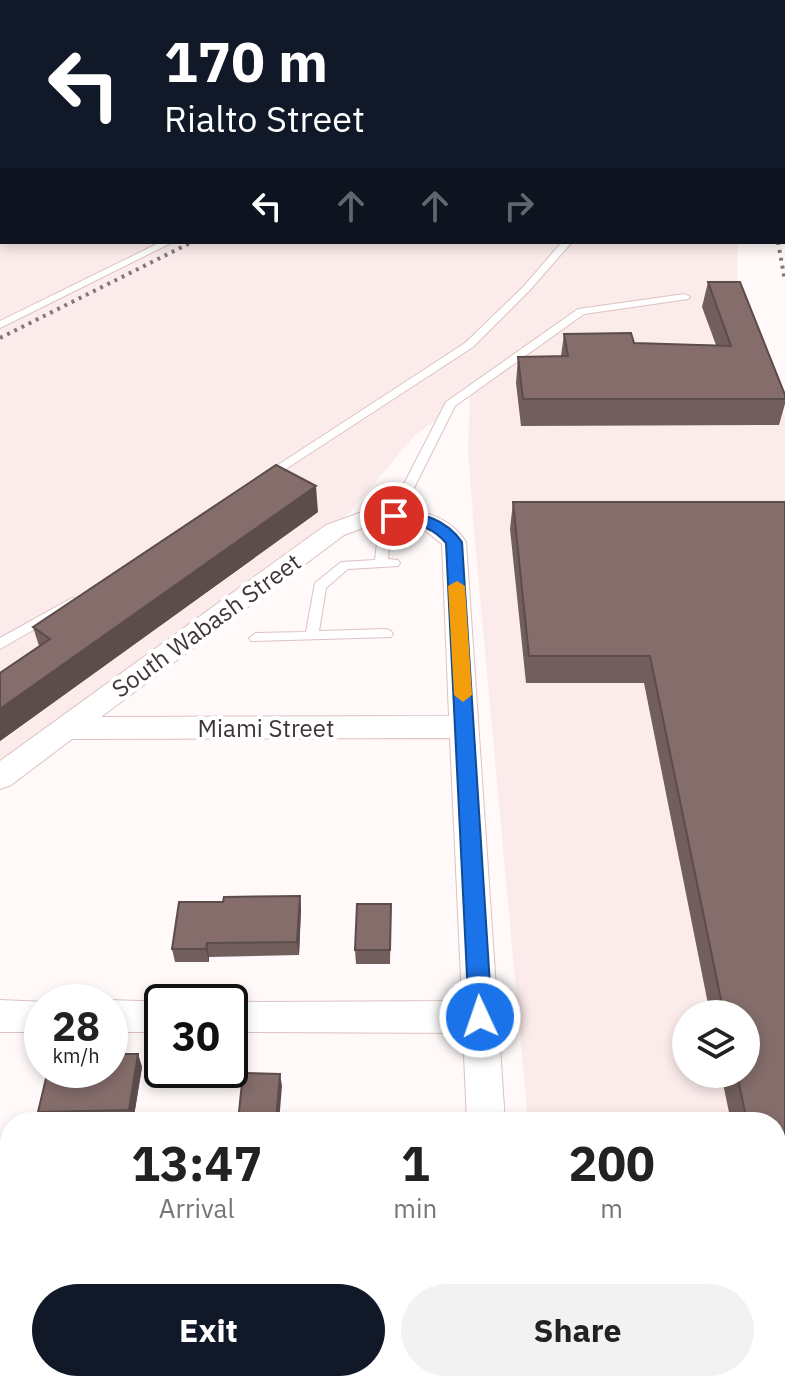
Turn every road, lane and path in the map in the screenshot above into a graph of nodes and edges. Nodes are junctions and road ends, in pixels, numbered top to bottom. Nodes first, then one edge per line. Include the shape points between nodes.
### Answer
1 (164, 244) edge
2 (565, 244) edge
3 (685, 297) dead end
4 (0, 325) edge
5 (262, 480) edge
6 (390, 516) junction
7 (80, 598) edge
8 (386, 634) dead end
9 (312, 636) junction
10 (256, 638) dead end
11 (0, 644) edge
12 (465, 727) junction
13 (67, 728) junction
14 (0, 777) edge
15 (0, 1016) edge
16 (24, 1016) edge
17 (248, 1016) edge
18 (480, 1017) junction
19 (485, 1112) edge

1 - 4 lane
2 - 5 lane via 469,345
3 - 6 lane via 581,311 450,404
6 - 9 lane via 388,563 345,565 320,586
6 - 12 street, South Wabash Street via 427,521 454,542
6 - 13 street, South Wabash Street via 335,530
7 - 11 lane
8 - 9 lane
9 - 10 lane
12 - 13 street, Miami Street
12 - 18 street
13 - 14 street, South Wabash Street
15 - 16 street
17 - 18 street
18 - 19 street

